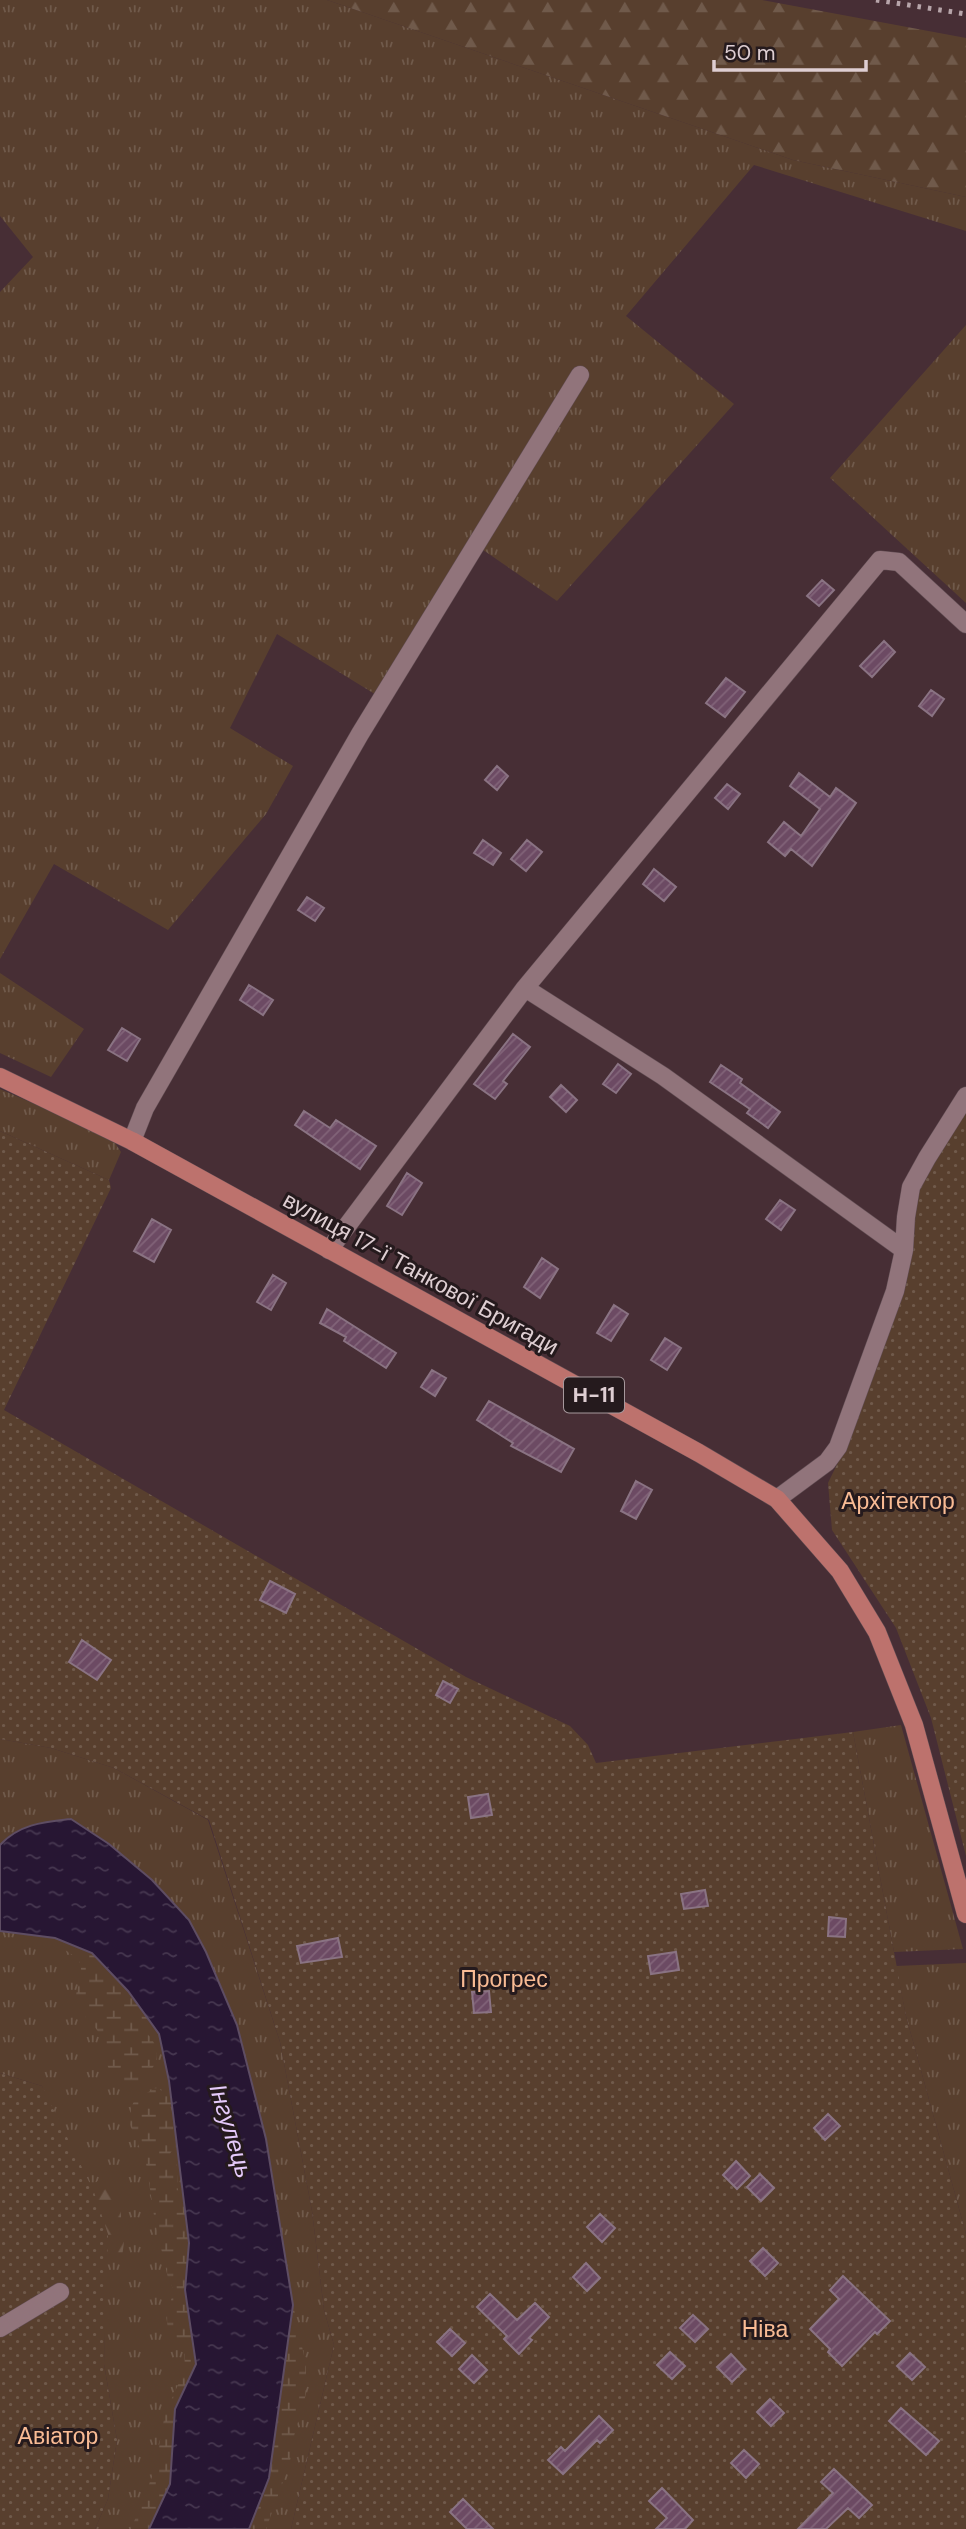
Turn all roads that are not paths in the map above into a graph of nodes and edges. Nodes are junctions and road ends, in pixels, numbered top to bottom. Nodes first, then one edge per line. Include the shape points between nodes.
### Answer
1 (580, 375) dead end
2 (966, 624) edge
3 (525, 988) junction
4 (0, 1077) edge
5 (966, 1097) edge
6 (132, 1142) junction
7 (329, 1250) junction
8 (904, 1250) junction
9 (777, 1499) junction
10 (966, 1914) edge
11 (60, 2292) dead end
12 (0, 2328) edge

1 - 6 street via 360,734 145,1108
2 - 3 street via 899,562 880,560
3 - 7 street
3 - 8 street via 663,1076
4 - 6 main road, вулиця 17-ї Танкової Бригади / Н-11
5 - 8 street via 911,1186
6 - 7 main road, вулиця 17-ї Танкової Бригади / Н-11
7 - 9 main road, вулиця 17-ї Танкової Бригади / Н-11
8 - 9 street via 895,1291 838,1447 827,1461
9 - 10 main road, вулиця 17-ї Танкової Бригади / Н-11 via 840,1571 877,1632 914,1726
11 - 12 street

